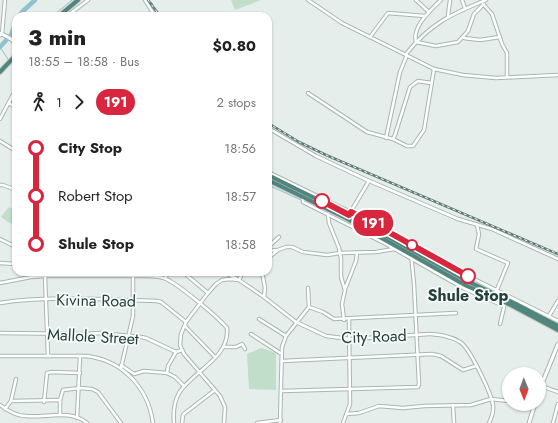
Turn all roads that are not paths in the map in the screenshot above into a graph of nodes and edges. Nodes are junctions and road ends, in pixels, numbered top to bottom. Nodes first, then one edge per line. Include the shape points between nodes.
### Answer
1 (5, 0) edge
2 (78, 0) edge
3 (88, 0) edge
4 (145, 0) edge
5 (308, 0) edge
6 (416, 0) edge
7 (441, 0) edge
8 (450, 0) edge
9 (462, 0) edge
10 (486, 0) edge
11 (483, 3) junction
12 (466, 8) junction
13 (64, 12) edge
14 (71, 12) dead end
15 (152, 12) edge
16 (429, 12) junction
17 (425, 16) junction
18 (448, 16) junction
19 (2, 34) edge
20 (370, 37) junction
21 (500, 37) junction
22 (464, 38) junction
23 (12, 40) edge
24 (416, 42) junction
25 (406, 54) junction
26 (12, 60) edge
27 (10, 62) joint
28 (434, 69) junction
29 (0, 72) edge
30 (558, 75) edge
31 (507, 77) junction
32 (431, 83) junction
33 (308, 93) dead end
34 (12, 97) edge
35 (9, 103) junction
36 (12, 105) edge
37 (0, 119) edge
38 (272, 130) edge
39 (386, 138) junction
40 (393, 139) junction
41 (0, 141) edge
42 (12, 148) edge
43 (272, 174) edge
44 (272, 177) edge
45 (369, 181) junction
46 (272, 182) edge
47 (0, 185) edge
48 (12, 188) edge
49 (303, 198) junction
50 (328, 214) junction
51 (350, 214) junction
52 (477, 225) junction
53 (279, 237) dead end
54 (0, 239) edge
55 (272, 243) edge
56 (12, 245) edge
57 (394, 249) junction
58 (278, 250) junction
59 (272, 251) edge
60 (340, 253) junction
61 (357, 253) junction
62 (272, 255) edge
63 (412, 255) junction
64 (558, 259) edge
65 (0, 263) edge
66 (12, 264) edge
67 (45, 276) joint
68 (130, 276) edge
69 (149, 276) edge
70 (188, 276) edge
71 (233, 276) edge
72 (241, 276) edge
73 (263, 276) edge
74 (34, 277) joint
75 (165, 278) joint
76 (239, 280) junction
77 (0, 283) edge
78 (308, 288) dead end
79 (345, 290) junction
80 (208, 292) junction
81 (496, 292) junction
82 (264, 297) junction
83 (47, 299) junction
84 (134, 301) junction
85 (558, 301) edge
86 (0, 303) edge
87 (200, 303) junction
88 (504, 304) junction
89 (309, 307) junction
90 (456, 313) dead end
91 (415, 316) junction
92 (549, 316) junction
93 (259, 319) dead end
94 (344, 320) junction
95 (349, 320) junction
96 (558, 320) edge
97 (545, 321) junction
98 (186, 322) junction
99 (296, 322) junction
100 (500, 324) dead end
101 (185, 326) junction
102 (558, 326) edge
103 (558, 330) edge
104 (0, 332) edge
105 (47, 333) junction
106 (251, 334) dead end
107 (417, 335) junction
108 (128, 336) junction
109 (286, 336) junction
110 (350, 339) junction
111 (558, 344) edge
112 (224, 347) junction
113 (245, 349) dead end
114 (182, 350) junction
115 (176, 352) junction
116 (280, 353) junction
117 (418, 355) junction
118 (0, 356) edge
119 (48, 356) junction
120 (80, 356) junction
121 (215, 357) junction
122 (350, 358) junction
123 (282, 362) junction
124 (121, 366) junction
125 (476, 366) junction
126 (200, 372) junction
127 (80, 373) junction
128 (167, 373) junction
129 (546, 374) edge
130 (16, 379) dead end
131 (184, 386) junction
132 (80, 388) junction
133 (546, 388) edge
134 (215, 390) junction
135 (350, 390) junction
136 (282, 391) junction
137 (558, 392) edge
138 (491, 399) junction
139 (60, 400) junction
140 (502, 400) edge
141 (11, 401) junction
142 (44, 402) junction
143 (558, 404) edge
144 (0, 405) edge
145 (453, 405) junction
146 (5, 409) junction
147 (532, 411) edge
148 (347, 414) junction
149 (60, 415) junction
150 (77, 418) junction
151 (280, 422) edge
152 (87, 423) edge
153 (121, 423) edge
154 (153, 423) edge
155 (174, 423) edge
156 (182, 423) edge
157 (224, 423) edge
158 (258, 423) edge
159 (343, 423) edge
160 (454, 423) edge
161 (489, 423) edge
162 (529, 423) edge
163 (553, 423) edge

1 - 19 street
2 - 13 highway
3 - 14 street
4 - 15 street
5 - 20 street via 342,23
6 - 16 street
7 - 16 street
8 - 18 street
9 - 12 street
10 - 11 street
11 - 12 street
11 - 21 street via 492,14
11 - 22 street via 474,14
12 - 18 street
16 - 17 street
17 - 20 street via 388,12
17 - 24 street via 416,34
18 - 24 street
19 - 23 street
20 - 25 street
21 - 22 street via 480,40
21 - 31 street via 507,53
22 - 24 street via 455,44 438,46
24 - 25 street
25 - 28 street
25 - 39 street
26 - 27 highway
27 - 29 highway
28 - 31 street via 463,75
28 - 32 street
30 - 31 street
32 - 40 street via 418,81 410,87
32 - 40 street via 424,130 416,143 410,146
33 - 39 street via 367,132
34 - 35 street
35 - 36 street
35 - 37 street
38 - 45 street via 316,156
39 - 40 street
41 - 42 street
43 - 51 street
44 - 51 highway
45 - 51 street
45 - 52 street
46 - 49 highway
47 - 48 street
49 - 50 street via 302,201
49 - 63 highway via 346,218
50 - 57 street
50 - 60 street
51 - 63 highway
51 - 81 street
52 - 64 street via 492,229
52 - 81 street via 479,234 476,249 508,263
53 - 55 street
54 - 56 street
57 - 61 street
57 - 63 street
58 - 59 street
58 - 60 street via 286,247 320,254
58 - 62 street
60 - 61 street
60 - 79 street via 341,277
61 - 79 street
63 - 81 highway
63 - 88 highway
63 - 91 street
65 - 66 street
67 - 74 street
67 - 83 street
68 - 84 street
69 - 75 street
70 - 80 street
71 - 76 street, City Road
72 - 76 street
73 - 82 street
74 - 77 street
75 - 87 street
76 - 80 street via 222,280
76 - 82 street, City Road
78 - 89 street
79 - 94 street via 342,304
80 - 87 street
81 - 92 street
81 - 97 highway
82 - 99 street, City Road
83 - 84 street, Kivina Road
83 - 86 street, Kivina Road
83 - 105 street
84 - 98 street, Kivina Road via 161,302
84 - 108 street
85 - 92 street
87 - 98 street
87 - 112 street via 227,328
88 - 97 highway
88 - 100 street
89 - 94 street via 323,312 331,319
89 - 99 street
90 - 91 street
91 - 95 street
91 - 107 street
92 - 96 street
93 - 109 street
94 - 95 street
95 - 110 street
97 - 102 highway
97 - 103 highway
98 - 101 street
99 - 109 street
99 - 110 street, City Road via 326,336
101 - 114 street via 181,334
101 - 121 street
104 - 105 street, Mallole Street
105 - 108 street, Mallole Street
105 - 119 street
106 - 116 street
107 - 110 street, City Road
107 - 117 street
107 - 125 street, City Road via 441,335 460,342
108 - 115 street, Mallole Street via 146,338
108 - 124 street
109 - 116 street
110 - 122 street
111 - 129 street
112 - 113 street via 242,344
112 - 121 street
114 - 115 street
114 - 126 street
115 - 128 street
116 - 123 street
117 - 122 street
117 - 125 street via 438,354 463,370
117 - 135 street via 418,386
118 - 119 street
119 - 120 street
120 - 124 street via 96,357
120 - 127 street
121 - 126 street
122 - 123 street
122 - 135 street
123 - 136 street
124 - 128 street via 134,374 144,371
124 - 154 street via 146,396
125 - 138 street, City Road
126 - 131 street
126 - 134 street
127 - 132 street
127 - 142 street via 47,374
128 - 131 street
130 - 141 street
131 - 155 street via 176,400
132 - 139 street via 63,390
132 - 150 street
132 - 153 street via 98,392
133 - 137 street
134 - 156 street via 185,413
134 - 157 street via 225,407
135 - 136 street
135 - 148 street
136 - 151 street
138 - 140 street
138 - 145 street via 471,405
138 - 161 street, City Road via 492,415
139 - 142 street
139 - 149 street
141 - 142 street
141 - 146 street
143 - 163 street
144 - 146 street
145 - 148 street via 403,408 379,406
145 - 160 street
146 - 149 street via 26,416
147 - 162 street
148 - 159 street
149 - 150 street
150 - 152 street
151 - 158 street

